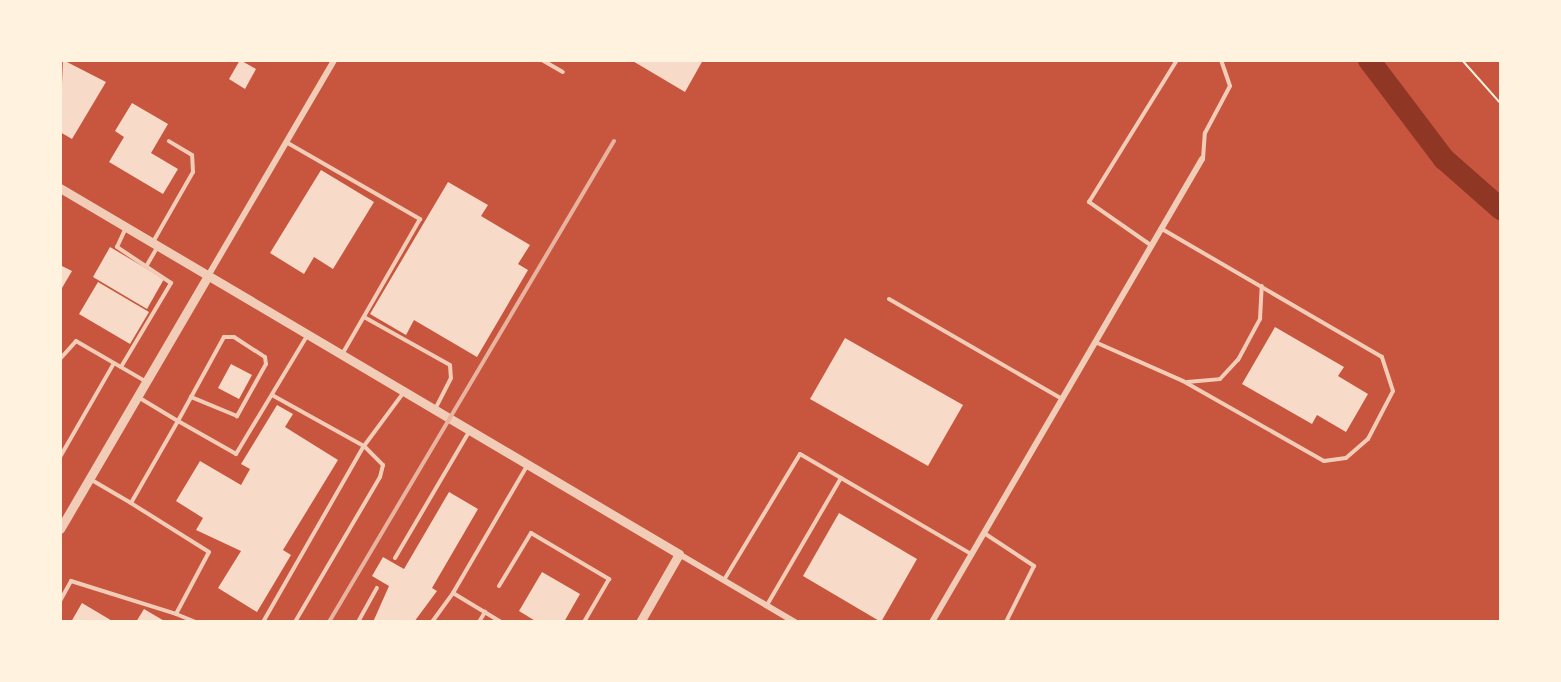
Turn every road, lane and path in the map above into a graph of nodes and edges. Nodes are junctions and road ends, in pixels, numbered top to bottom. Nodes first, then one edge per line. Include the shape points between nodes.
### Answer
1 (334, 60) edge
2 (542, 60) edge
3 (1177, 60) edge
4 (1221, 60) edge
5 (1462, 60) edge
6 (563, 72) dead end
7 (1501, 104) edge
8 (170, 141) dead end
9 (286, 142) junction
10 (1202, 159) joint
11 (60, 188) edge
12 (126, 228) junction
13 (1162, 229) junction
14 (155, 245) junction
15 (1152, 246) junction
16 (147, 265) junction
17 (208, 276) junction
18 (1262, 286) junction
19 (889, 299) dead end
20 (363, 317) junction
21 (308, 335) junction
22 (1095, 342) junction
23 (342, 355) junction
24 (60, 359) edge
25 (114, 363) junction
26 (121, 367) junction
27 (1183, 381) junction
28 (146, 382) junction
29 (404, 392) junction
30 (272, 395) junction
31 (137, 397) junction
32 (191, 397) junction
33 (1062, 399) junction
34 (434, 409) junction
35 (178, 421) junction
36 (470, 430) junction
37 (364, 446) junction
38 (60, 457) edge
39 (528, 464) junction
40 (841, 478) junction
41 (89, 479) junction
42 (131, 503) junction
43 (60, 529) edge
44 (984, 533) junction
45 (680, 554) junction
46 (971, 555) junction
47 (395, 558) dead end
48 (724, 580) junction
49 (499, 586) dead end
50 (377, 588) dead end
51 (453, 593) junction
52 (60, 601) edge
53 (766, 605) junction
54 (485, 612) junction
55 (176, 614) junction
56 (196, 622) edge
57 (263, 622) edge
58 (296, 622) edge
59 (358, 622) edge
60 (432, 622) edge
61 (479, 622) edge
62 (501, 622) edge
63 (584, 622) edge
64 (640, 622) edge
65 (795, 622) edge
66 (932, 622) edge
67 (1006, 622) edge

1 - 9 street
2 - 6 lane
3 - 15 lane via 1089,202
4 - 10 lane via 1230,86 1205,133
5 - 7 path
8 - 14 lane via 192,155 193,172
9 - 17 street
9 - 20 lane via 420,219
10 - 13 street
11 - 12 street
12 - 14 street
12 - 16 lane via 117,247
13 - 15 street
13 - 18 lane
14 - 16 lane
14 - 17 street
15 - 22 street
16 - 26 lane via 171,283
17 - 21 street
17 - 28 street
18 - 27 lane via 1260,319 1228,373 1210,383
18 - 27 lane via 1370,347 1390,368 1393,391 1360,450 1336,461 1318,458
19 - 33 lane
20 - 23 lane
20 - 34 lane via 450,365 451,378
21 - 23 street
21 - 30 lane
22 - 27 lane
22 - 33 street
23 - 29 street
24 - 25 lane via 76,341
25 - 26 lane
25 - 38 lane
26 - 28 lane
28 - 31 street
29 - 34 street
29 - 37 lane
30 - 35 lane via 236,454
30 - 37 lane
31 - 35 lane
31 - 41 street
32 - 32 lane via 224,337 234,337 265,357 266,364 237,416
32 - 35 lane
33 - 44 street
34 - 36 street
35 - 42 lane
36 - 39 street
36 - 47 lane
37 - 57 lane
37 - 58 lane via 383,465 380,477
39 - 45 street
39 - 51 lane
40 - 46 lane
40 - 48 lane via 800,454
40 - 53 lane
41 - 42 lane
41 - 43 street
42 - 55 lane via 209,552
44 - 46 street
44 - 67 lane via 1034,566
45 - 48 street
45 - 64 street
46 - 66 street
48 - 53 street
49 - 63 lane via 531,533 609,579
50 - 59 lane
51 - 54 lane
51 - 60 lane
52 - 55 lane via 71,581
53 - 65 street
54 - 61 lane
54 - 62 lane
55 - 56 lane

